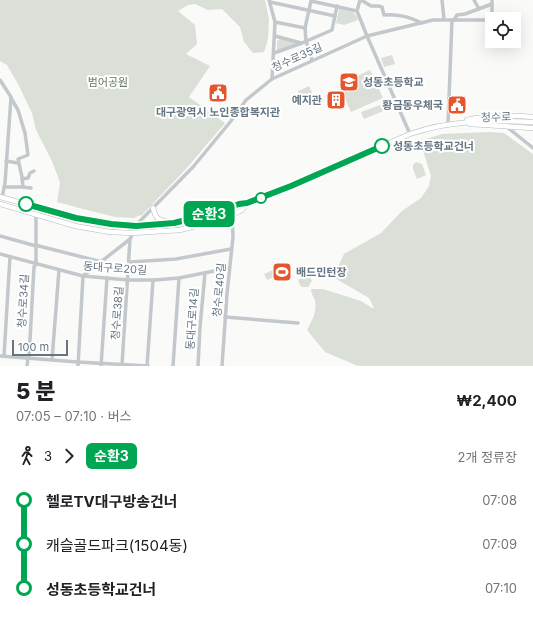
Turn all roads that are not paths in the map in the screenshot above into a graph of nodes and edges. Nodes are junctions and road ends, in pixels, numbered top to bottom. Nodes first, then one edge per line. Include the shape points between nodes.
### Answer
1 (361, 0) edge
2 (442, 0) edge
3 (474, 0) edge
4 (270, 1) edge
5 (492, 2) edge
6 (337, 6) junction
7 (479, 9) junction
8 (309, 10) junction
9 (357, 11) junction
10 (335, 16) junction
11 (444, 19) junction
12 (485, 19) edge
13 (453, 20) junction
14 (275, 22) junction
15 (422, 23) junction
16 (305, 28) junction
17 (275, 36) junction
18 (367, 36) junction
19 (304, 42) junction
20 (274, 53) junction
21 (312, 60) junction
22 (272, 78) junction
23 (0, 80) edge
24 (11, 97) junction
25 (533, 117) edge
26 (460, 122) junction
27 (533, 122) edge
28 (448, 124) junction
29 (506, 126) junction
30 (533, 128) edge
31 (410, 134) junction
32 (533, 148) edge
33 (6, 161) junction
34 (18, 163) junction
35 (34, 171) dead end
36 (22, 179) junction
37 (4, 187) junction
38 (23, 187) junction
39 (31, 188) dead end
40 (1, 198) edge
41 (247, 203) junction
42 (0, 204) edge
43 (153, 208) junction
44 (36, 214) junction
45 (232, 215) junction
46 (174, 223) junction
47 (136, 226) junction
48 (133, 233) junction
49 (0, 236) edge
50 (130, 239) junction
51 (36, 246) junction
52 (232, 249) junction
53 (0, 254) edge
54 (10, 257) junction
55 (102, 262) junction
56 (130, 262) junction
57 (36, 264) junction
58 (229, 268) junction
59 (59, 270) junction
60 (205, 273) junction
61 (83, 276) junction
62 (107, 278) junction
63 (179, 278) junction
64 (128, 280) junction
65 (153, 280) junction
66 (225, 317) junction
67 (298, 323) dead end
68 (2, 356) edge
69 (28, 358) junction
70 (52, 360) junction
71 (78, 364) edge
72 (101, 365) edge
73 (122, 365) edge
74 (27, 366) edge
75 (147, 366) edge
76 (173, 366) edge
77 (198, 366) edge
78 (222, 366) edge

1 - 9 street
1 - 15 street via 371,6 382,7 384,15 409,17
2 - 11 street
3 - 7 street
4 - 8 street
4 - 14 street
5 - 7 street, 청수로35길
6 - 8 street via 311,1
6 - 9 street
6 - 10 street
7 - 13 street, 청수로35길 via 457,15
8 - 10 street
8 - 16 street
9 - 18 street
10 - 19 street via 332,30
11 - 13 street, 청수로35길
11 - 15 street, 청수로35길
12 - 13 street, 청수로35길
13 - 28 street
14 - 16 street
14 - 17 street
15 - 18 street, 청수로35길
16 - 19 street
17 - 19 street
17 - 20 street
18 - 21 street, 청수로35길
18 - 31 street
19 - 20 street
19 - 21 street
20 - 22 street
21 - 22 street, 청수로35길
22 - 43 street, 청수로35길 via 246,100 193,167
23 - 24 street
24 - 33 street
24 - 34 street via 25,133 28,155 18,159
25 - 26 main road, 청수로 via 485,117
26 - 27 main road, 청수로
26 - 28 main road, 청수로
26 - 29 main road, 청수로
28 - 31 main road, 청수로
29 - 30 main road, 청수로
29 - 32 street
31 - 41 main road, 청수로
33 - 34 street
33 - 37 street
34 - 36 street
35 - 36 street via 28,178
36 - 38 street
37 - 38 street
37 - 40 street
38 - 39 street
40 - 47 main road, 청수로 via 76,218
41 - 45 main road, 청수로 via 242,210
41 - 46 main road, 청수로
42 - 44 main road, 청수로
43 - 46 main road via 159,220
43 - 47 street, 청수로35길
44 - 48 main road, 청수로 via 75,226
44 - 51 street, 청수로34길
45 - 48 main road, 청수로 via 180,230
45 - 52 street, 청수로40길
46 - 47 main road, 청수로
47 - 48 street
48 - 50 street
49 - 51 street
50 - 55 street
50 - 56 street, 청수로38길
51 - 55 street
51 - 57 street, 청수로34길
52 - 56 street via 176,259
52 - 58 street, 청수로40길
53 - 54 street, 동대구로20길
54 - 57 street, 동대구로20길
54 - 68 street
55 - 61 street
56 - 64 street, 청수로38길
57 - 59 street, 동대구로20길
57 - 69 street, 청수로34길
58 - 60 street, 동대구로20길
58 - 66 street, 청수로40길
59 - 61 street, 동대구로20길
59 - 70 street
60 - 63 street, 동대구로20길
60 - 77 street, 동대구로14길
61 - 62 street, 동대구로20길
61 - 71 street
62 - 64 street, 동대구로20길
62 - 72 street
63 - 65 street, 동대구로20길
63 - 76 street, 동대구로14길
64 - 65 street, 동대구로20길
64 - 73 street, 청수로38길
65 - 75 street
66 - 67 street
66 - 78 street, 청수로40길
68 - 69 street
69 - 70 street
69 - 74 street
70 - 71 street
71 - 72 street
72 - 73 street
73 - 75 street

